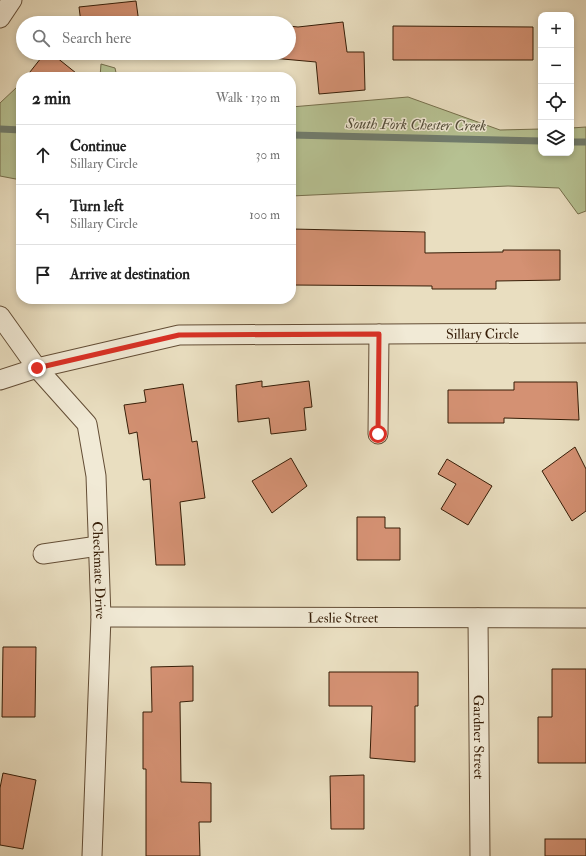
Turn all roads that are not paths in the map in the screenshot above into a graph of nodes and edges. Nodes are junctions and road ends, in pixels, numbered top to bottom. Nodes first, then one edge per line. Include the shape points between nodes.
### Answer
1 (12, 0) edge
2 (0, 18) edge
3 (0, 316) edge
4 (586, 333) edge
5 (379, 334) junction
6 (37, 368) junction
7 (0, 380) edge
8 (378, 434) dead end
9 (98, 546) junction
10 (43, 554) dead end
11 (101, 616) junction
12 (478, 618) junction
13 (586, 618) edge
14 (92, 856) edge
15 (480, 856) edge

1 - 2 street
3 - 6 street, Checkmate Drive
4 - 5 street, Sillary Circle
5 - 6 street, Sillary Circle via 179,335
5 - 8 street
6 - 7 street, Sillary Circle
6 - 9 street, Checkmate Drive via 87,424 96,476
9 - 10 street
9 - 11 street, Checkmate Drive
11 - 12 street, Leslie Street
11 - 14 street, Checkmate Drive
12 - 13 street, Leslie Street
12 - 15 street, Gardner Street

